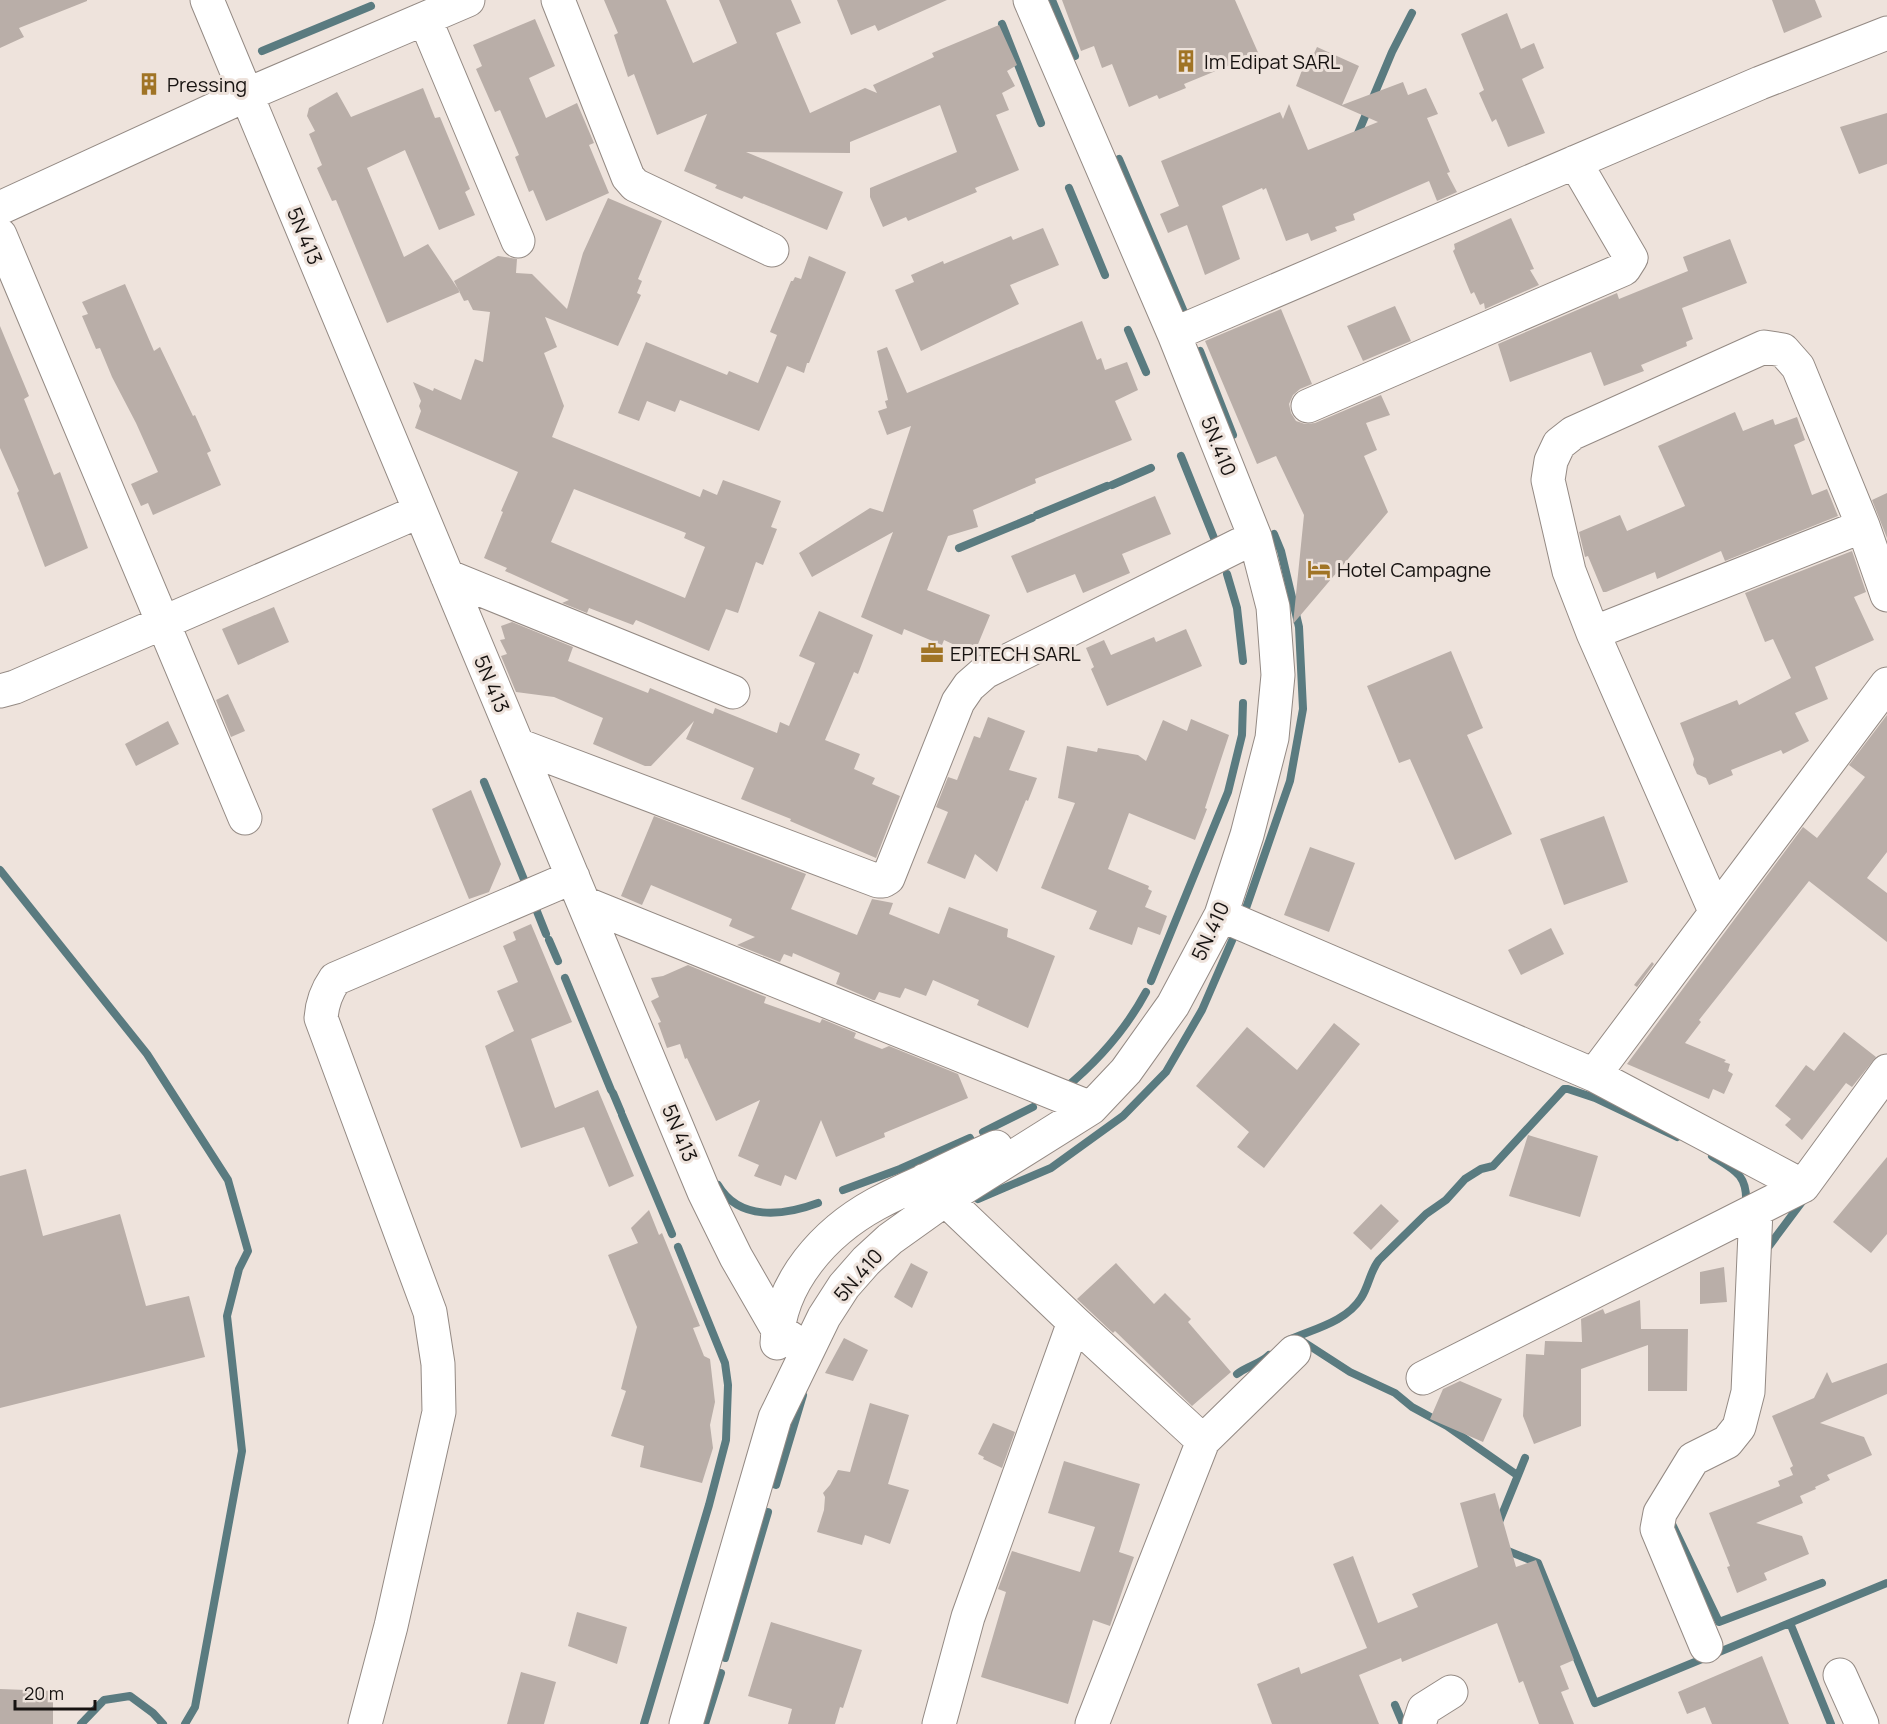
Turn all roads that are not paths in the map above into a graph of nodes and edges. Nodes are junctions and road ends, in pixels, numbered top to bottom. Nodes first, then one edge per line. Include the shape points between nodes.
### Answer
1 (207, 0) edge
2 (468, 0) edge
3 (558, 0) edge
4 (1030, 0) edge
5 (425, 19) junction
6 (1887, 33) edge
7 (246, 95) junction
8 (1575, 162) junction
9 (0, 208) edge
10 (0, 235) edge
11 (518, 241) dead end
12 (772, 250) dead end
13 (1174, 334) junction
14 (1308, 406) dead end
15 (420, 511) junction
16 (1863, 526) junction
17 (1255, 537) junction
18 (447, 576) junction
19 (1887, 595) edge
20 (164, 622) junction
21 (1593, 633) junction
22 (1887, 684) edge
23 (0, 691) edge
24 (733, 692) dead end
25 (518, 745) junction
26 (245, 818) dead end
27 (579, 890) junction
28 (1715, 911) junction
29 (1221, 915) junction
30 (1887, 1071) edge
31 (1594, 1075) junction
32 (1080, 1116) junction
33 (1803, 1186) junction
34 (936, 1189) junction
35 (1756, 1210) junction
36 (1074, 1322) junction
37 (778, 1330) junction
38 (807, 1349) junction
39 (1294, 1352) dead end
40 (1423, 1378) dead end
41 (775, 1418) junction
42 (1203, 1441) junction
43 (1706, 1646) dead end
44 (1840, 1675) dead end
45 (1451, 1692) dead end
46 (366, 1724) edge
47 (686, 1724) edge
48 (939, 1724) edge
49 (1092, 1724) edge
50 (1419, 1724) edge
51 (1862, 1724) edge

1 - 7 street, 5N 413
2 - 5 street
3 - 12 street via 634,185
4 - 13 street, 5N.410
5 - 7 street
5 - 11 street
6 - 8 street via 1760,82
7 - 9 street
7 - 15 street, 5N 413
8 - 13 street
8 - 14 street via 1631,258 1624,269
10 - 20 street
13 - 17 street, 5N.410
15 - 18 street, 5N 413
15 - 20 street
16 - 19 street
16 - 21 street
16 - 21 street via 1798,367 1783,350 1764,347 1573,433 1559,444 1548,480 1569,571
17 - 25 street via 985,672 969,686 958,702 888,878 883,881
17 - 29 street, 5N.410 via 1273,607 1278,675 1272,738
18 - 24 street
18 - 25 street, 5N 413
20 - 23 street
20 - 26 street
21 - 28 street
22 - 28 street
25 - 27 street, 5N 413
27 - 32 street
27 - 37 street, 5N 413 via 704,1192
27 - 46 street via 335,979 322,1004 321,1018 430,1312 438,1364 439,1412
28 - 31 street
29 - 31 street
29 - 32 street, 5N.410 via 1173,1005 1126,1071
30 - 33 street
31 - 33 street
32 - 34 street, 5N.410
33 - 35 street
34 - 36 street
34 - 37 street via 876,1204 834,1234 804,1264 786,1296
34 - 38 street, 5N.410 via 844,1286
35 - 40 street
35 - 43 street via 1748,1392 1739,1427 1728,1442 1693,1459 1660,1513 1657,1528
36 - 42 street
36 - 48 street via 971,1607
37 - 38 street, 5N 413
37 - 41 street
38 - 41 street, 5N.410
39 - 42 street
41 - 47 street, 5N.410
42 - 49 street
44 - 51 street
45 - 50 street via 1424,1709

